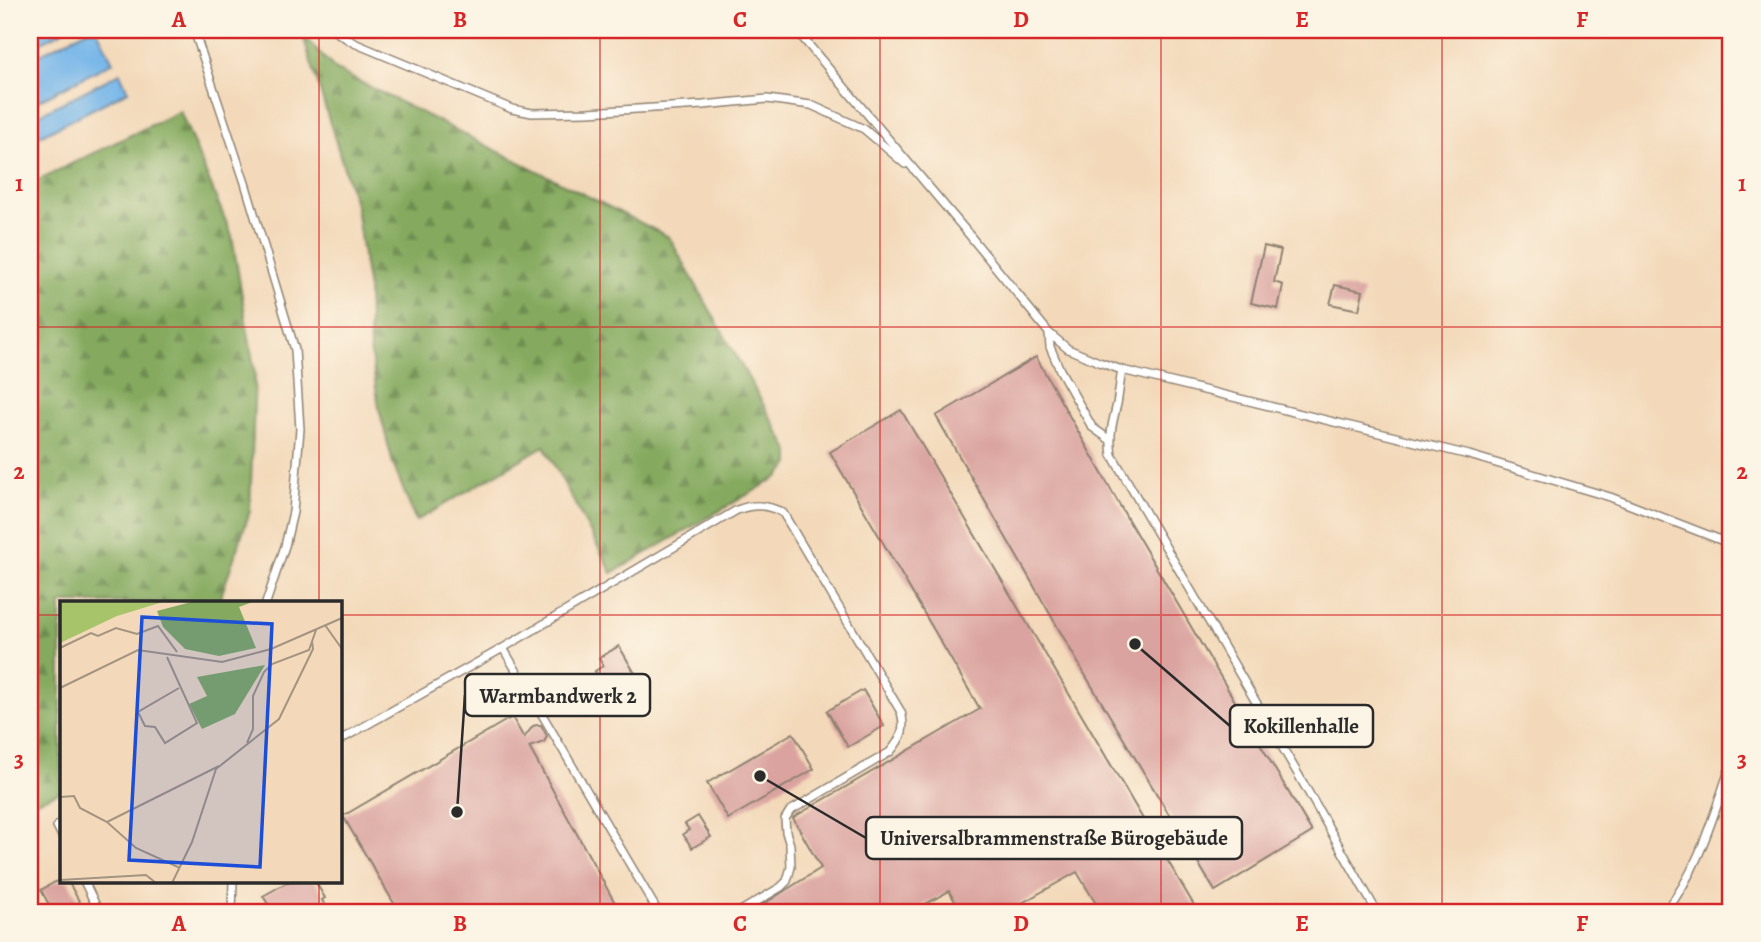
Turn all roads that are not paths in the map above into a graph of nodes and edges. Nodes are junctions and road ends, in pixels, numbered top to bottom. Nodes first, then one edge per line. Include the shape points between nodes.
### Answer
1 (194, 30) edge
2 (333, 30) edge
3 (796, 30) edge
4 (921, 178) junction
5 (1049, 333) junction
6 (1122, 370) junction
7 (1110, 440) junction
8 (1731, 544) edge
9 (268, 601) edge
10 (503, 648) junction
11 (341, 739) edge
12 (1731, 765) edge
13 (85, 883) edge
14 (233, 883) edge
15 (99, 912) edge
16 (232, 912) edge
17 (658, 912) edge
18 (739, 912) edge
19 (1377, 912) edge
20 (1665, 912) edge

1 - 9 lane via 295,350 299,459 293,512
2 - 4 lane via 512,109 532,113 767,99 811,105 864,129
3 - 4 lane
4 - 5 lane
5 - 6 lane via 1068,349
5 - 7 lane via 1060,370 1092,427
6 - 7 lane
6 - 8 lane via 1469,455 1610,497
7 - 19 lane via 1112,455
10 - 11 lane
10 - 17 lane
10 - 18 lane via 737,510 764,505 783,513 901,712 903,733 890,752 790,811 785,819 791,867 787,881
12 - 20 lane via 1692,870
13 - 15 lane
14 - 16 lane

